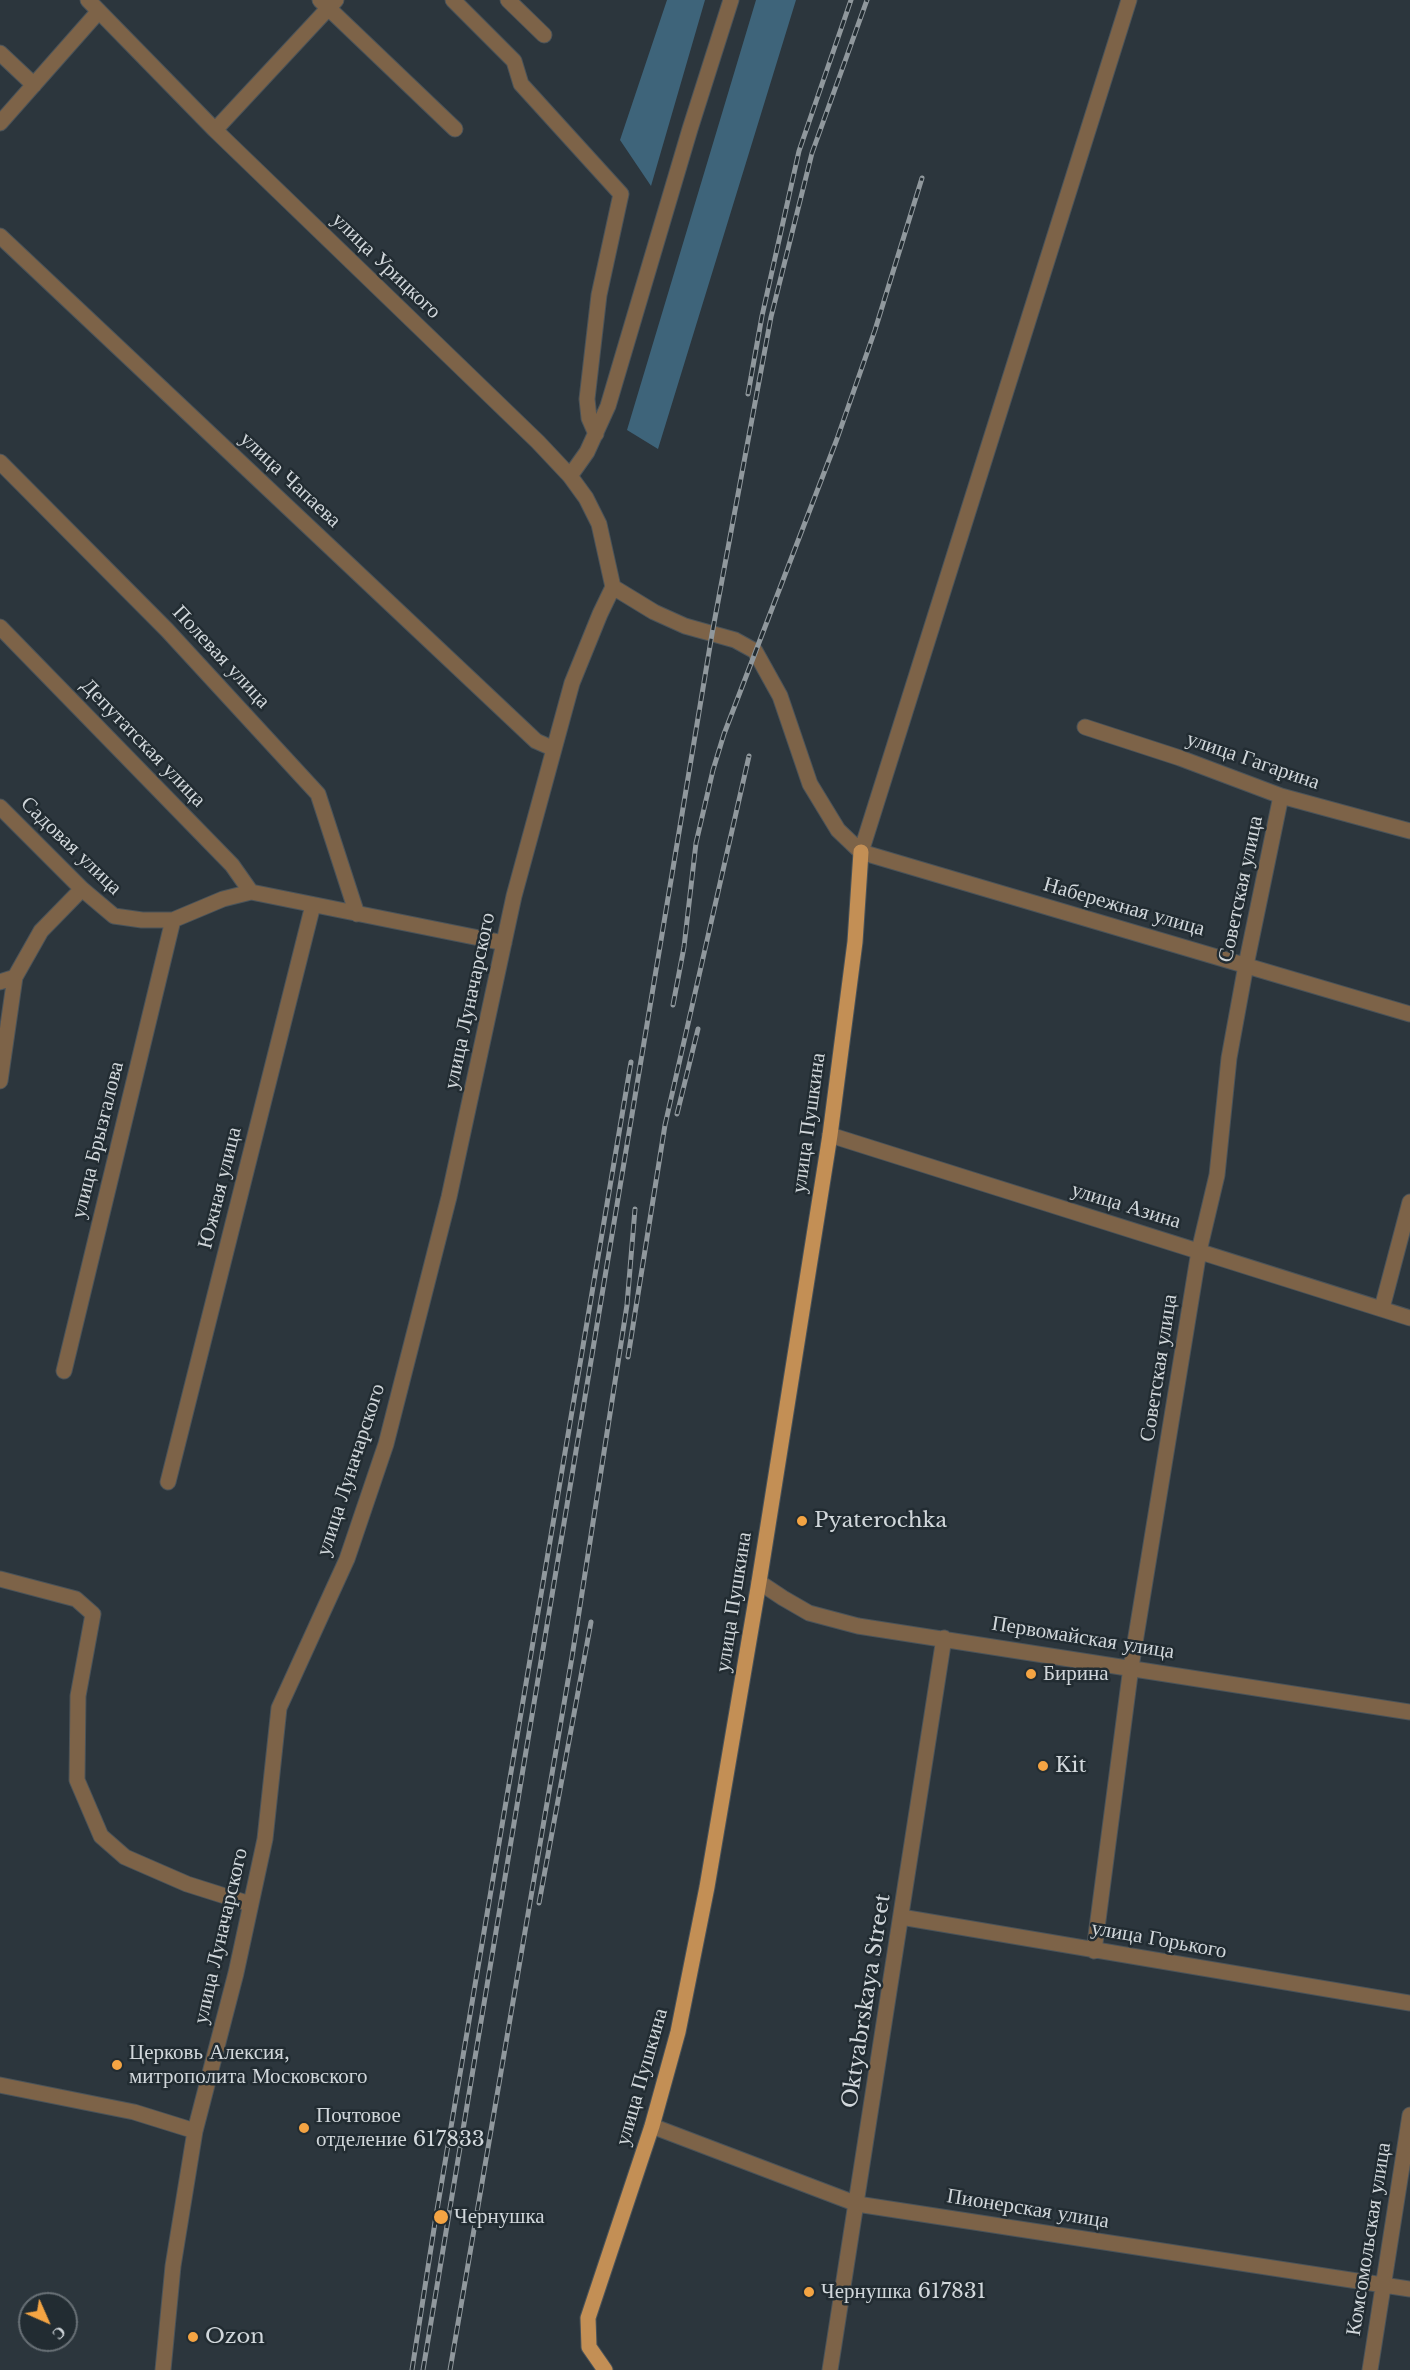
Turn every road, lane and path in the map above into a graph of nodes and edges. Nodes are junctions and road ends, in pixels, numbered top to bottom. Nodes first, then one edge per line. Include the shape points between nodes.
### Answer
1 (453, 0) edge
2 (508, 0) edge
3 (731, 0) edge
4 (1129, 0) edge
5 (328, 3) edge
6 (94, 6) edge
7 (544, 34) dead end
8 (0, 53) edge
9 (34, 85) junction
10 (0, 123) edge
11 (455, 129) dead end
12 (215, 130) junction
13 (0, 236) edge
14 (596, 434) junction
15 (0, 462) edge
16 (570, 476) junction
17 (614, 587) junction
18 (0, 627) edge
19 (1084, 727) dead end
20 (554, 749) junction
21 (1281, 796) junction
22 (0, 807) edge
23 (1410, 831) edge
24 (861, 852) junction
25 (82, 889) junction
26 (251, 892) junction
27 (313, 905) junction
28 (357, 914) junction
29 (173, 920) junction
30 (504, 943) junction
31 (1246, 965) junction
32 (7, 979) edge
33 (1410, 1014) edge
34 (0, 1081) edge
35 (830, 1135) junction
36 (1410, 1202) edge
37 (1199, 1251) junction
38 (1382, 1308) junction
39 (1410, 1318) edge
40 (64, 1371) dead end
41 (168, 1482) dead end
42 (0, 1579) edge
43 (759, 1582) junction
44 (944, 1638) junction
45 (1131, 1667) junction
46 (1410, 1712) edge
47 (250, 1904) junction
48 (901, 1917) junction
49 (1094, 1951) junction
50 (1410, 2003) edge
51 (0, 2085) edge
52 (1410, 2115) edge
53 (652, 2126) junction
54 (195, 2131) junction
55 (857, 2204) junction
56 (1382, 2285) junction
57 (1410, 2289) edge
58 (163, 2370) edge
59 (605, 2370) edge
60 (830, 2370) edge
61 (1370, 2370) edge

1 - 14 street via 514,61 522,84 621,194 599,295 586,399
2 - 7 street
3 - 14 street via 608,406
4 - 24 street
5 - 11 street
5 - 12 street
6 - 9 street
6 - 12 street, улица Урицкого
8 - 9 street
9 - 10 street
12 - 16 street, улица Урицкого
13 - 20 street, улица Чапаева via 536,741
14 - 16 street
15 - 28 street, Полевая улица via 167,630 318,794
16 - 17 street, улица Урицкого via 599,524
17 - 20 street, улица Луначарского via 572,683
17 - 24 street via 654,612 735,640 755,651 780,696 810,784 838,830
18 - 26 street, Депутатская улица via 232,865
19 - 21 street, улица Гагарина
20 - 30 street, улица Луначарского
21 - 23 street, улица Гагарина
21 - 31 street, Советская улица
22 - 25 street, Садовая улица
24 - 31 street, Набережная улица
24 - 35 main road, улица Пушкина via 855,942
25 - 29 street, Садовая улица via 114,916
25 - 32 street via 41,931
26 - 27 street
26 - 29 street, Садовая улица
27 - 28 street
27 - 41 street, Южная улица
28 - 30 street
29 - 40 street, улица Брызгалова
30 - 47 street, улица Луначарского via 449,1197 386,1444 346,1559 279,1708 264,1839
31 - 33 street, Набережная улица
31 - 37 street, Советская улица via 1229,1058 1217,1175
32 - 34 street
35 - 37 street, улица Азина
35 - 43 main road, улица Пушкина
36 - 38 street
37 - 38 street, улица Азина
37 - 45 street, Советская улица
38 - 39 street, улица Азина
42 - 47 street via 76,1599 93,1614 78,1696 77,1780 101,1836 125,1857 187,1884
43 - 44 street, Первомайская улица via 809,1613 829,1620
43 - 53 main road, улица Пушкина via 706,1892 678,2032
44 - 45 street, Первомайская улица
44 - 48 street, Oktyabrskaya Street
45 - 46 street, Первомайская улица
45 - 49 street, Советская улица
47 - 54 street, улица Луначарского
48 - 49 street, улица Горького
48 - 55 street, Oktyabrskaya Street
49 - 50 street, улица Горького
51 - 54 street via 134,2112
52 - 56 street, Комсомольская улица
53 - 55 street, Пионерская улица
53 - 59 main road, улица Пушкина via 588,2318 589,2347
54 - 58 street, улица Луначарского via 173,2266
55 - 56 street, Пионерская улица
55 - 60 street, Oktyabrskaya Street
56 - 57 street, Пионерская улица
56 - 61 street, Комсомольская улица

